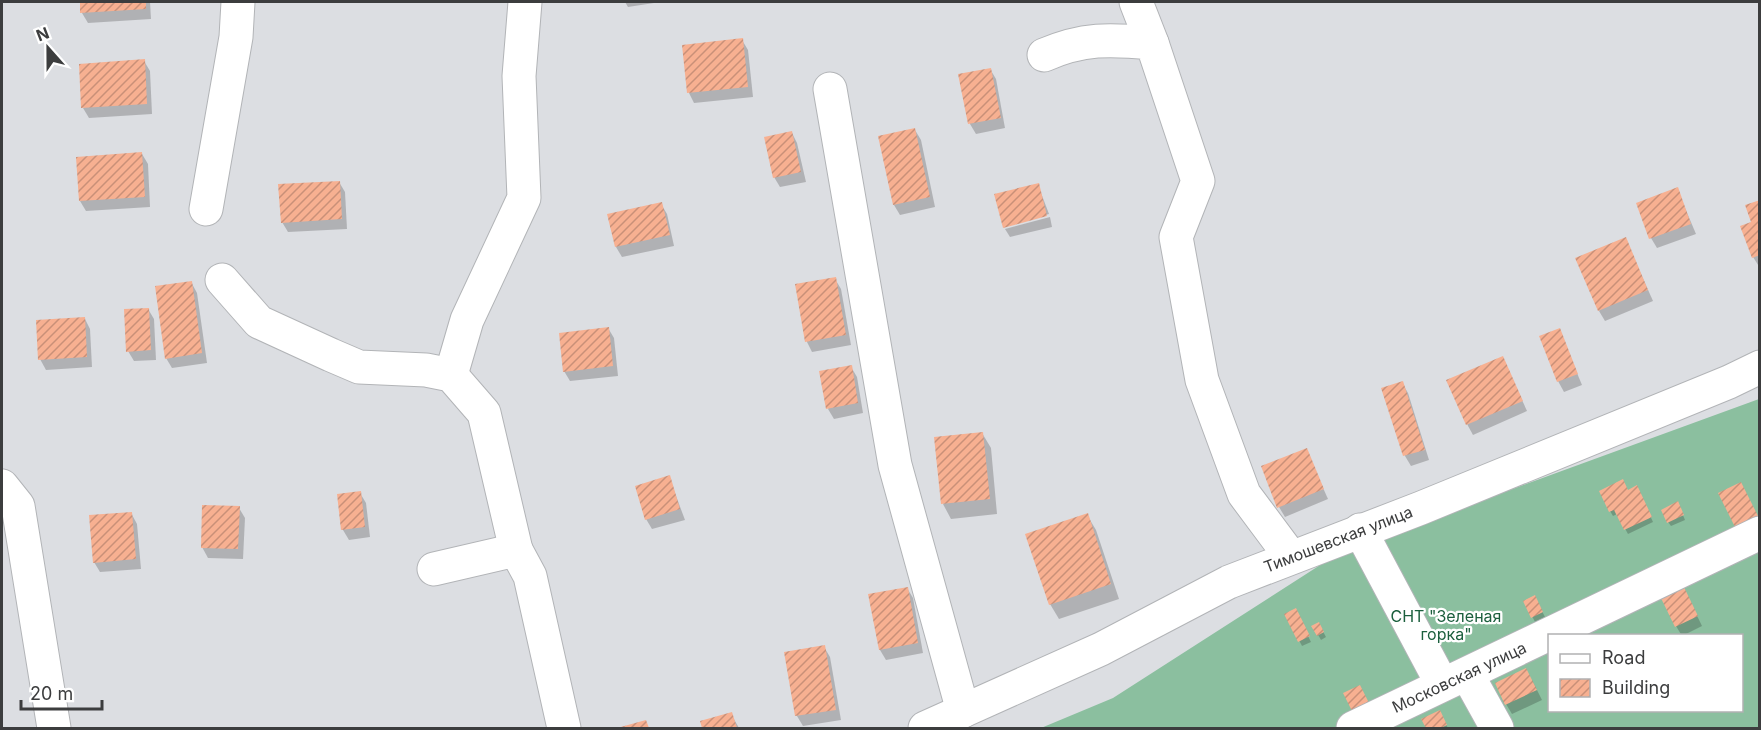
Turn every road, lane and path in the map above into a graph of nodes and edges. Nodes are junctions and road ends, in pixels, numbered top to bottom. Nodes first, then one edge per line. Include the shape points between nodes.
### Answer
1 (238, 2) edge
2 (525, 2) edge
3 (1136, 2) edge
4 (1152, 43) junction
5 (1044, 55) dead end
6 (830, 88) dead end
7 (206, 209) dead end
8 (222, 280) dead end
9 (1760, 367) edge
10 (451, 375) junction
11 (2, 486) edge
12 (1360, 530) junction
13 (1760, 533) edge
14 (516, 550) junction
15 (1291, 557) junction
16 (435, 569) dead end
17 (1548, 634) edge
18 (1549, 634) edge
19 (1455, 679) junction
20 (963, 711) junction
21 (54, 729) edge
22 (564, 729) edge
23 (925, 729) edge
24 (1353, 729) edge
25 (1497, 729) edge

1 - 7 street via 236,37
2 - 10 street via 519,76 524,198 467,320
3 - 4 street
4 - 5 street via 1108,39 1069,44
4 - 15 street via 1198,181 1176,237 1202,380 1244,495
6 - 20 street via 895,465
8 - 10 street via 259,322 359,367
9 - 12 street, Тимошевская улица
10 - 14 street via 484,413
11 - 21 street via 18,506
12 - 15 street, Тимошевская улица
12 - 19 street
13 - 18 street, Московская улица
14 - 16 street
14 - 22 street via 530,576
15 - 20 street, Тимошевская улица via 1228,582 1101,649
17 - 19 street, Московская улица
19 - 24 street, Московская улица
19 - 25 street
20 - 23 street, Тимошевская улица

